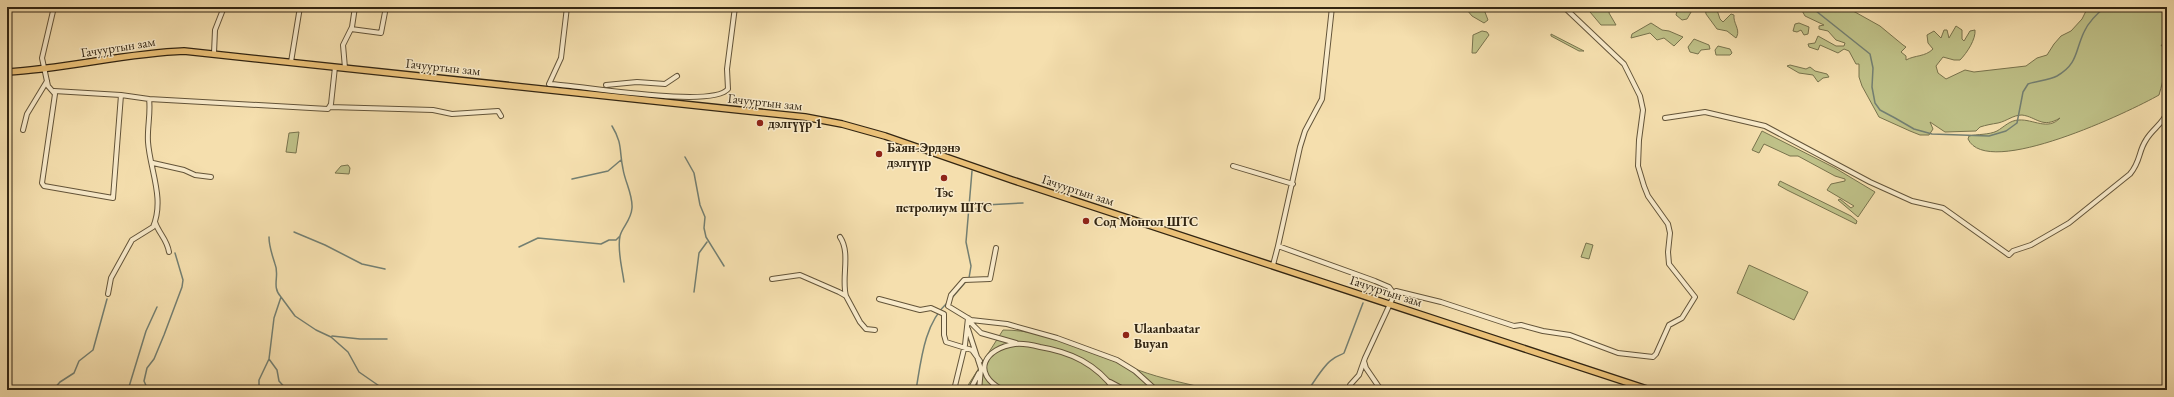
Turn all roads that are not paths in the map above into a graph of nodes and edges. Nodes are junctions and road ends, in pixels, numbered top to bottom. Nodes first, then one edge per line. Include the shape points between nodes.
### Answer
1 (54, 7) edge
2 (224, 7) edge
3 (300, 7) edge
4 (355, 7) edge
5 (386, 7) edge
6 (567, 7) edge
7 (735, 7) edge
8 (1332, 7) edge
9 (1564, 7) edge
10 (351, 28) junction
11 (214, 53) junction
12 (291, 62) junction
13 (335, 67) junction
14 (345, 68) junction
15 (44, 70) junction
16 (7, 72) edge
17 (677, 76) dead end
18 (48, 81) junction
19 (606, 85) dead end
20 (54, 92) junction
21 (121, 95) junction
22 (149, 99) junction
23 (330, 107) junction
24 (2167, 112) edge
25 (501, 116) dead end
26 (1665, 118) dead end
27 (23, 130) dead end
28 (153, 163) junction
29 (1233, 166) dead end
30 (211, 177) dead end
31 (1293, 184) junction
32 (155, 222) junction
33 (840, 238) dead end
34 (1278, 246) junction
35 (996, 248) dead end
36 (169, 252) dead end
37 (1273, 265) junction
38 (772, 279) dead end
39 (108, 294) dead end
40 (1394, 294) junction
41 (846, 296) junction
42 (879, 299) dead end
43 (1389, 304) junction
44 (968, 318) junction
45 (968, 328) junction
46 (875, 330) dead end
47 (1016, 343) junction
48 (964, 348) junction
49 (1364, 358) junction
50 (980, 361) junction
51 (982, 369) junction
52 (1108, 381) junction
53 (1350, 385) junction
54 (954, 390) edge
55 (970, 390) edge
56 (979, 390) edge
57 (1003, 390) edge
58 (1115, 390) edge
59 (1125, 390) edge
60 (1156, 390) edge
61 (1346, 390) edge
62 (1350, 390) edge
63 (1381, 390) edge
64 (1650, 390) edge

1 - 15 street via 42,58
2 - 11 street via 215,30
3 - 12 street
4 - 10 street
5 - 10 street via 381,33
6 - 7 street via 561,58 549,84 688,98 716,96 728,89 727,69
8 - 31 street via 1322,99 1305,131
9 - 40 street via 1624,64 1640,96 1643,110 1638,166 1648,196 1668,224 1670,264 1694,297 1686,313 1669,325 1653,357 1618,353 1570,335 1543,332 1521,325 1514,326 1403,291 1396,291
10 - 14 street via 343,44
11 - 12 main road, Гачууртын зам
11 - 15 main road, Гачууртын зам via 159,52
12 - 13 main road, Гачууртын зам
13 - 14 main road, Гачууртын зам
13 - 23 street
14 - 37 main road, Гачууртын зам via 805,117 842,124
15 - 16 main road, Гачууртын зам
15 - 18 street
17 - 19 street via 665,84 637,82
18 - 20 street via 48,86
18 - 27 street via 26,114
20 - 21 street
20 - 21 street via 42,183 44,186 113,198
21 - 22 street
22 - 23 street via 265,107 296,106 323,110
22 - 28 street via 148,144
23 - 25 street via 433,110 452,114 498,111
24 - 26 street via 2165,119 2145,142 2138,165 2130,174 2070,223 2009,255 1943,208 1912,201 1870,182 1765,126 1705,112
28 - 30 street
28 - 32 street via 157,186
29 - 31 street
31 - 34 street
32 - 36 street via 166,238
32 - 39 street via 153,227 132,240 111,278
33 - 41 street via 844,248 843,286
34 - 37 street
34 - 40 street via 1375,281 1389,287
35 - 44 street via 990,279 964,280 951,295 948,306
37 - 43 main road, Гачууртын зам
38 - 41 street via 800,275
40 - 43 street
41 - 46 street via 860,322 866,329
42 - 48 street via 920,310 931,308 944,314 946,342
43 - 49 street
43 - 64 main road, Гачууртын зам
44 - 45 street
44 - 47 street via 981,333
44 - 60 street via 979,323 1007,324 1104,355 1135,371
45 - 48 street
45 - 50 street
47 - 52 street via 1054,349 1079,358
47 - 57 street via 996,350 986,359 984,366 985,375
48 - 50 street via 972,350
48 - 54 street
49 - 53 street via 1359,375
49 - 63 street via 1366,368
50 - 51 street
51 - 55 street
51 - 56 street
52 - 58 street
52 - 59 street
53 - 61 street
53 - 62 street

